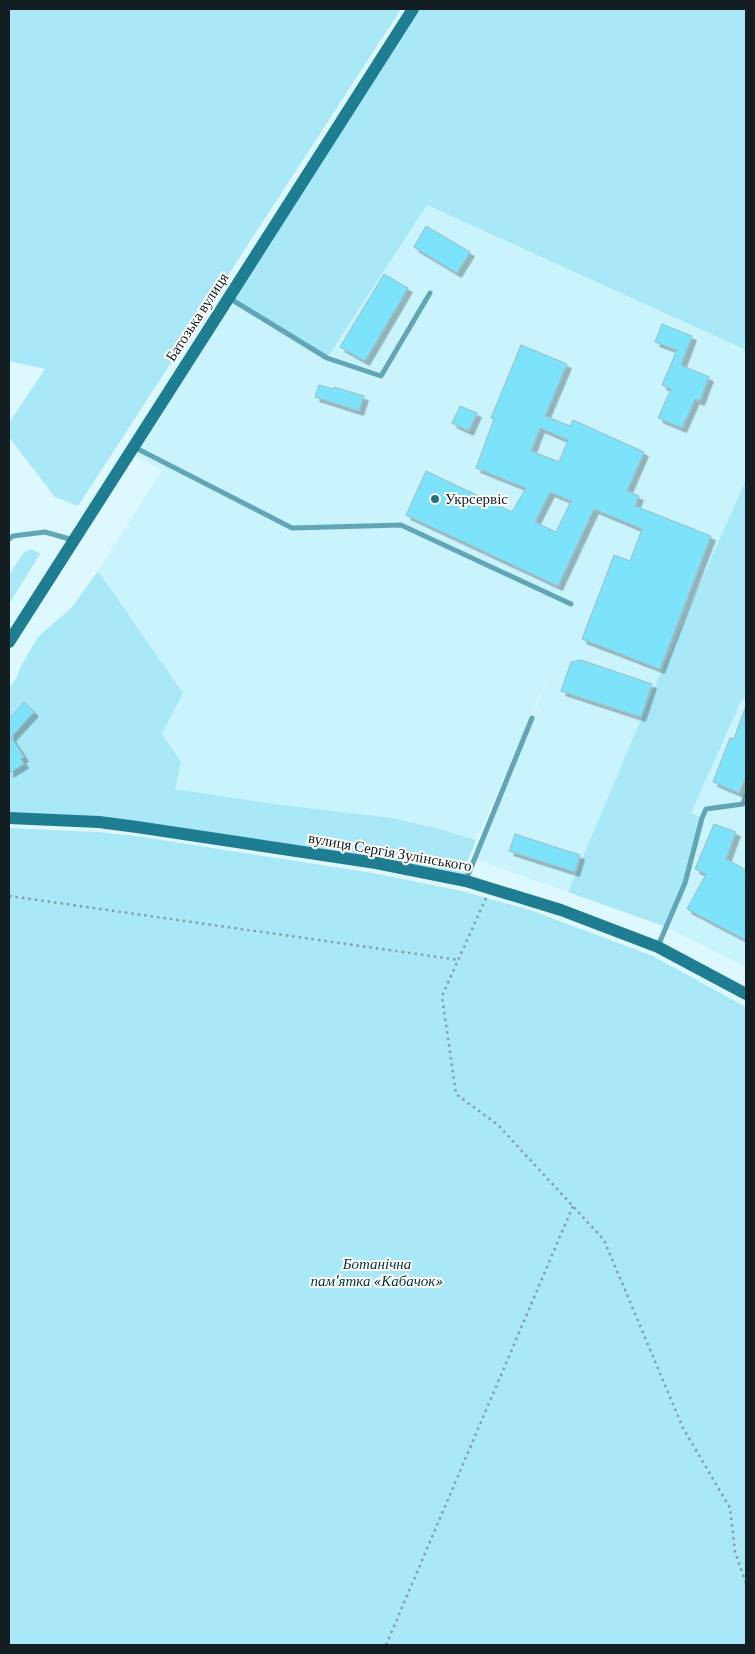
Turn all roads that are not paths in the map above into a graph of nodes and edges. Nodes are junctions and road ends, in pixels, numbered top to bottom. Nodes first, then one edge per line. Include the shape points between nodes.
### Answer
1 (413, 9) edge
2 (430, 293) dead end
3 (229, 298) junction
4 (134, 446) junction
5 (9, 539) edge
6 (74, 540) junction
7 (571, 604) dead end
8 (9, 642) edge
9 (532, 718) dead end
10 (746, 795) edge
11 (9, 818) edge
12 (466, 881) junction
13 (658, 947) junction
14 (746, 994) edge

1 - 3 street, Батозька вулиця
2 - 3 lane via 380,376 327,358
3 - 4 street, Батозька вулиця
4 - 6 street, Батозька вулиця
4 - 7 lane via 292,528 401,525
5 - 6 lane via 45,532
6 - 8 street, Батозька вулиця
9 - 12 lane
10 - 13 lane via 742,804 706,809 685,883
11 - 12 street, вулиця Сергія Зулінського via 137,827
12 - 13 street, вулиця Сергія Зулінського via 561,910
13 - 14 street, вулиця Сергія Зулінського

